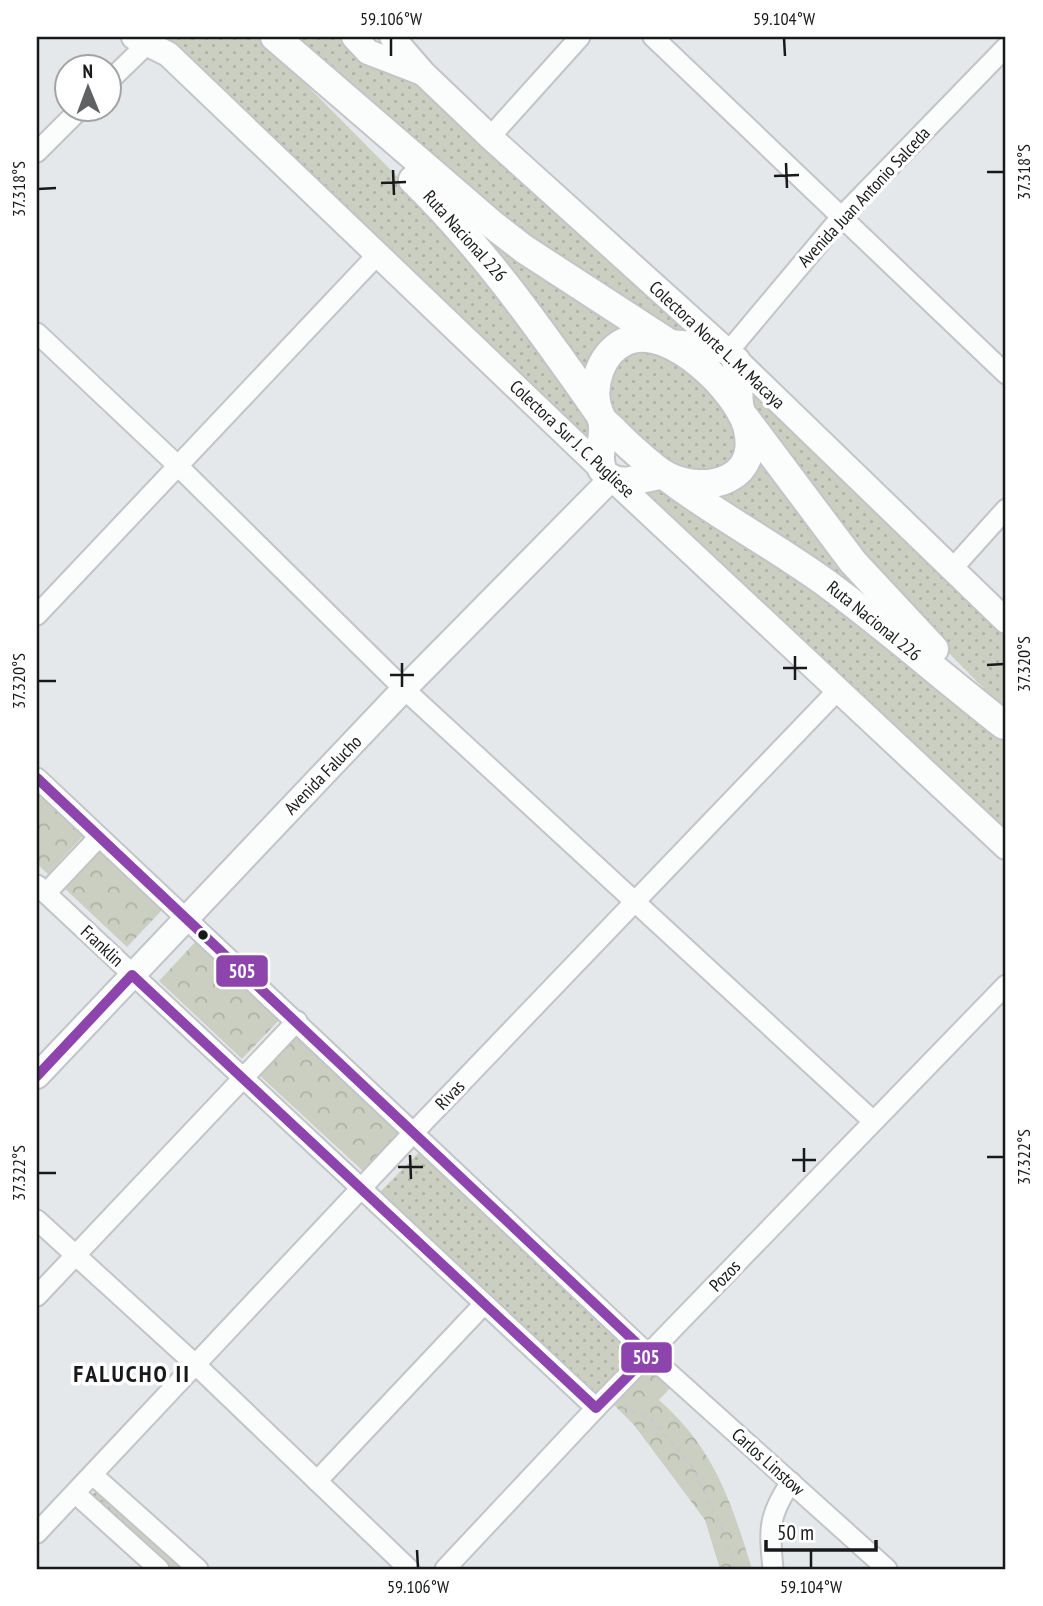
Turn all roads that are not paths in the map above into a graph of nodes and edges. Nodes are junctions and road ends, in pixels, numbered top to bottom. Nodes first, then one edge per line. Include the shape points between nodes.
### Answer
1 (275, 37) edge
2 (354, 37) edge
3 (392, 37) edge
4 (580, 37) edge
5 (653, 37) edge
6 (139, 39) edge
7 (1006, 47) edge
8 (122, 68) edge
9 (313, 73) junction
10 (424, 74) junction
11 (67, 122) edge
12 (490, 137) junction
13 (37, 152) edge
14 (842, 216) junction
15 (379, 253) junction
16 (37, 333) edge
17 (666, 342) junction
18 (729, 354) junction
19 (1006, 374) edge
20 (742, 414) junction
21 (601, 416) junction
22 (176, 464) junction
23 (667, 475) junction
24 (611, 476) junction
25 (1006, 509) edge
26 (952, 569) junction
27 (37, 615) edge
28 (1006, 621) edge
29 (404, 689) junction
30 (838, 691) junction
31 (1005, 726) edge
32 (37, 778) edge
33 (99, 837) junction
34 (1006, 847) edge
35 (41, 889) edge
36 (636, 901) junction
37 (186, 919) junction
38 (132, 975) junction
39 (1006, 985) edge
40 (297, 1020) junction
41 (37, 1076) edge
42 (243, 1080) junction
43 (873, 1121) junction
44 (414, 1132) junction
45 (361, 1190) junction
46 (37, 1220) edge
47 (75, 1256) junction
48 (37, 1296) edge
49 (483, 1305) junction
50 (649, 1354) junction
51 (196, 1365) junction
52 (596, 1408) junction
53 (94, 1476) junction
54 (317, 1482) junction
55 (791, 1482) junction
56 (76, 1494) junction
57 (37, 1533) edge
58 (159, 1569) edge
59 (198, 1569) edge
60 (409, 1569) edge
61 (445, 1569) edge
62 (773, 1569) edge
63 (887, 1569) edge

1 - 9 highway, Ruta Nacional 226
2 - 10 main road, Colectora Norte L. M. Macaya via 368,52
3 - 10 main road, Colectora Norte L. M. Macaya
4 - 12 street
5 - 14 street
6 - 8 street via 142,49
6 - 15 main road, Colectora Sur J. C. Pugliese via 168,54
7 - 14 street, Avenida Juan Antonio Salceda
9 - 17 highway, Ruta Nacional 226 via 524,249
9 - 21 highway, Ruta Nacional 226 via 464,231 527,310
10 - 12 main road, Colectora Norte L. M. Macaya
11 - 13 street
12 - 18 main road, Colectora Norte L. M. Macaya
14 - 18 street, Avenida Juan Antonio Salceda
14 - 19 street
15 - 22 street
15 - 24 main road, Colectora Sur J. C. Pugliese
16 - 22 street
17 - 18 highway via 691,347 712,344
17 - 20 highway, Ruta Nacional 226 via 701,366
17 - 21 highway via 636,338 611,350 597,376
18 - 20 highway via 740,376 736,394
18 - 26 main road, Colectora Norte L. M. Macaya
20 - 23 highway, Ruta Nacional 226 via 749,444 736,473 724,482 708,485 686,484
20 - 31 highway, Ruta Nacional 226 via 853,562
21 - 23 highway, Ruta Nacional 226 via 637,454
21 - 24 highway via 605,438 598,457
22 - 27 street
22 - 29 street
23 - 24 highway via 626,482
23 - 31 highway, Ruta Nacional 226 via 864,611
24 - 29 main road, Avenida Falucho
24 - 30 main road, Colectora Sur J. C. Pugliese
25 - 26 street
26 - 28 main road, Colectora Norte L. M. Macaya
29 - 36 street
29 - 37 main road, Avenida Falucho
30 - 34 main road, Colectora Sur J. C. Pugliese
30 - 36 street, Rivas
32 - 33 street, Carlos Linstow
33 - 35 street
33 - 37 street, Carlos Linstow
35 - 38 street, Franklin
36 - 43 street
36 - 44 street, Rivas
37 - 38 main road, Avenida Falucho
37 - 40 street, Carlos Linstow
38 - 41 main road, Avenida Falucho
38 - 42 street, Franklin
39 - 43 street, Pozos
40 - 42 street
40 - 44 street, Carlos Linstow
42 - 45 street, Franklin
42 - 47 street
43 - 50 street, Pozos
44 - 45 street, Rivas
44 - 50 street, Carlos Linstow
45 - 49 street, Franklin
45 - 51 street, Rivas
46 - 47 street
47 - 48 street
47 - 51 street
49 - 52 street, Franklin
49 - 54 street
50 - 52 street, Pozos
50 - 55 street, Carlos Linstow
51 - 53 street, Rivas
51 - 54 street
52 - 61 street, Pozos
53 - 56 street, Rivas
53 - 59 street
54 - 60 street
55 - 62 street via 774,1507
55 - 63 street, Carlos Linstow
56 - 57 street, Rivas
56 - 58 street

